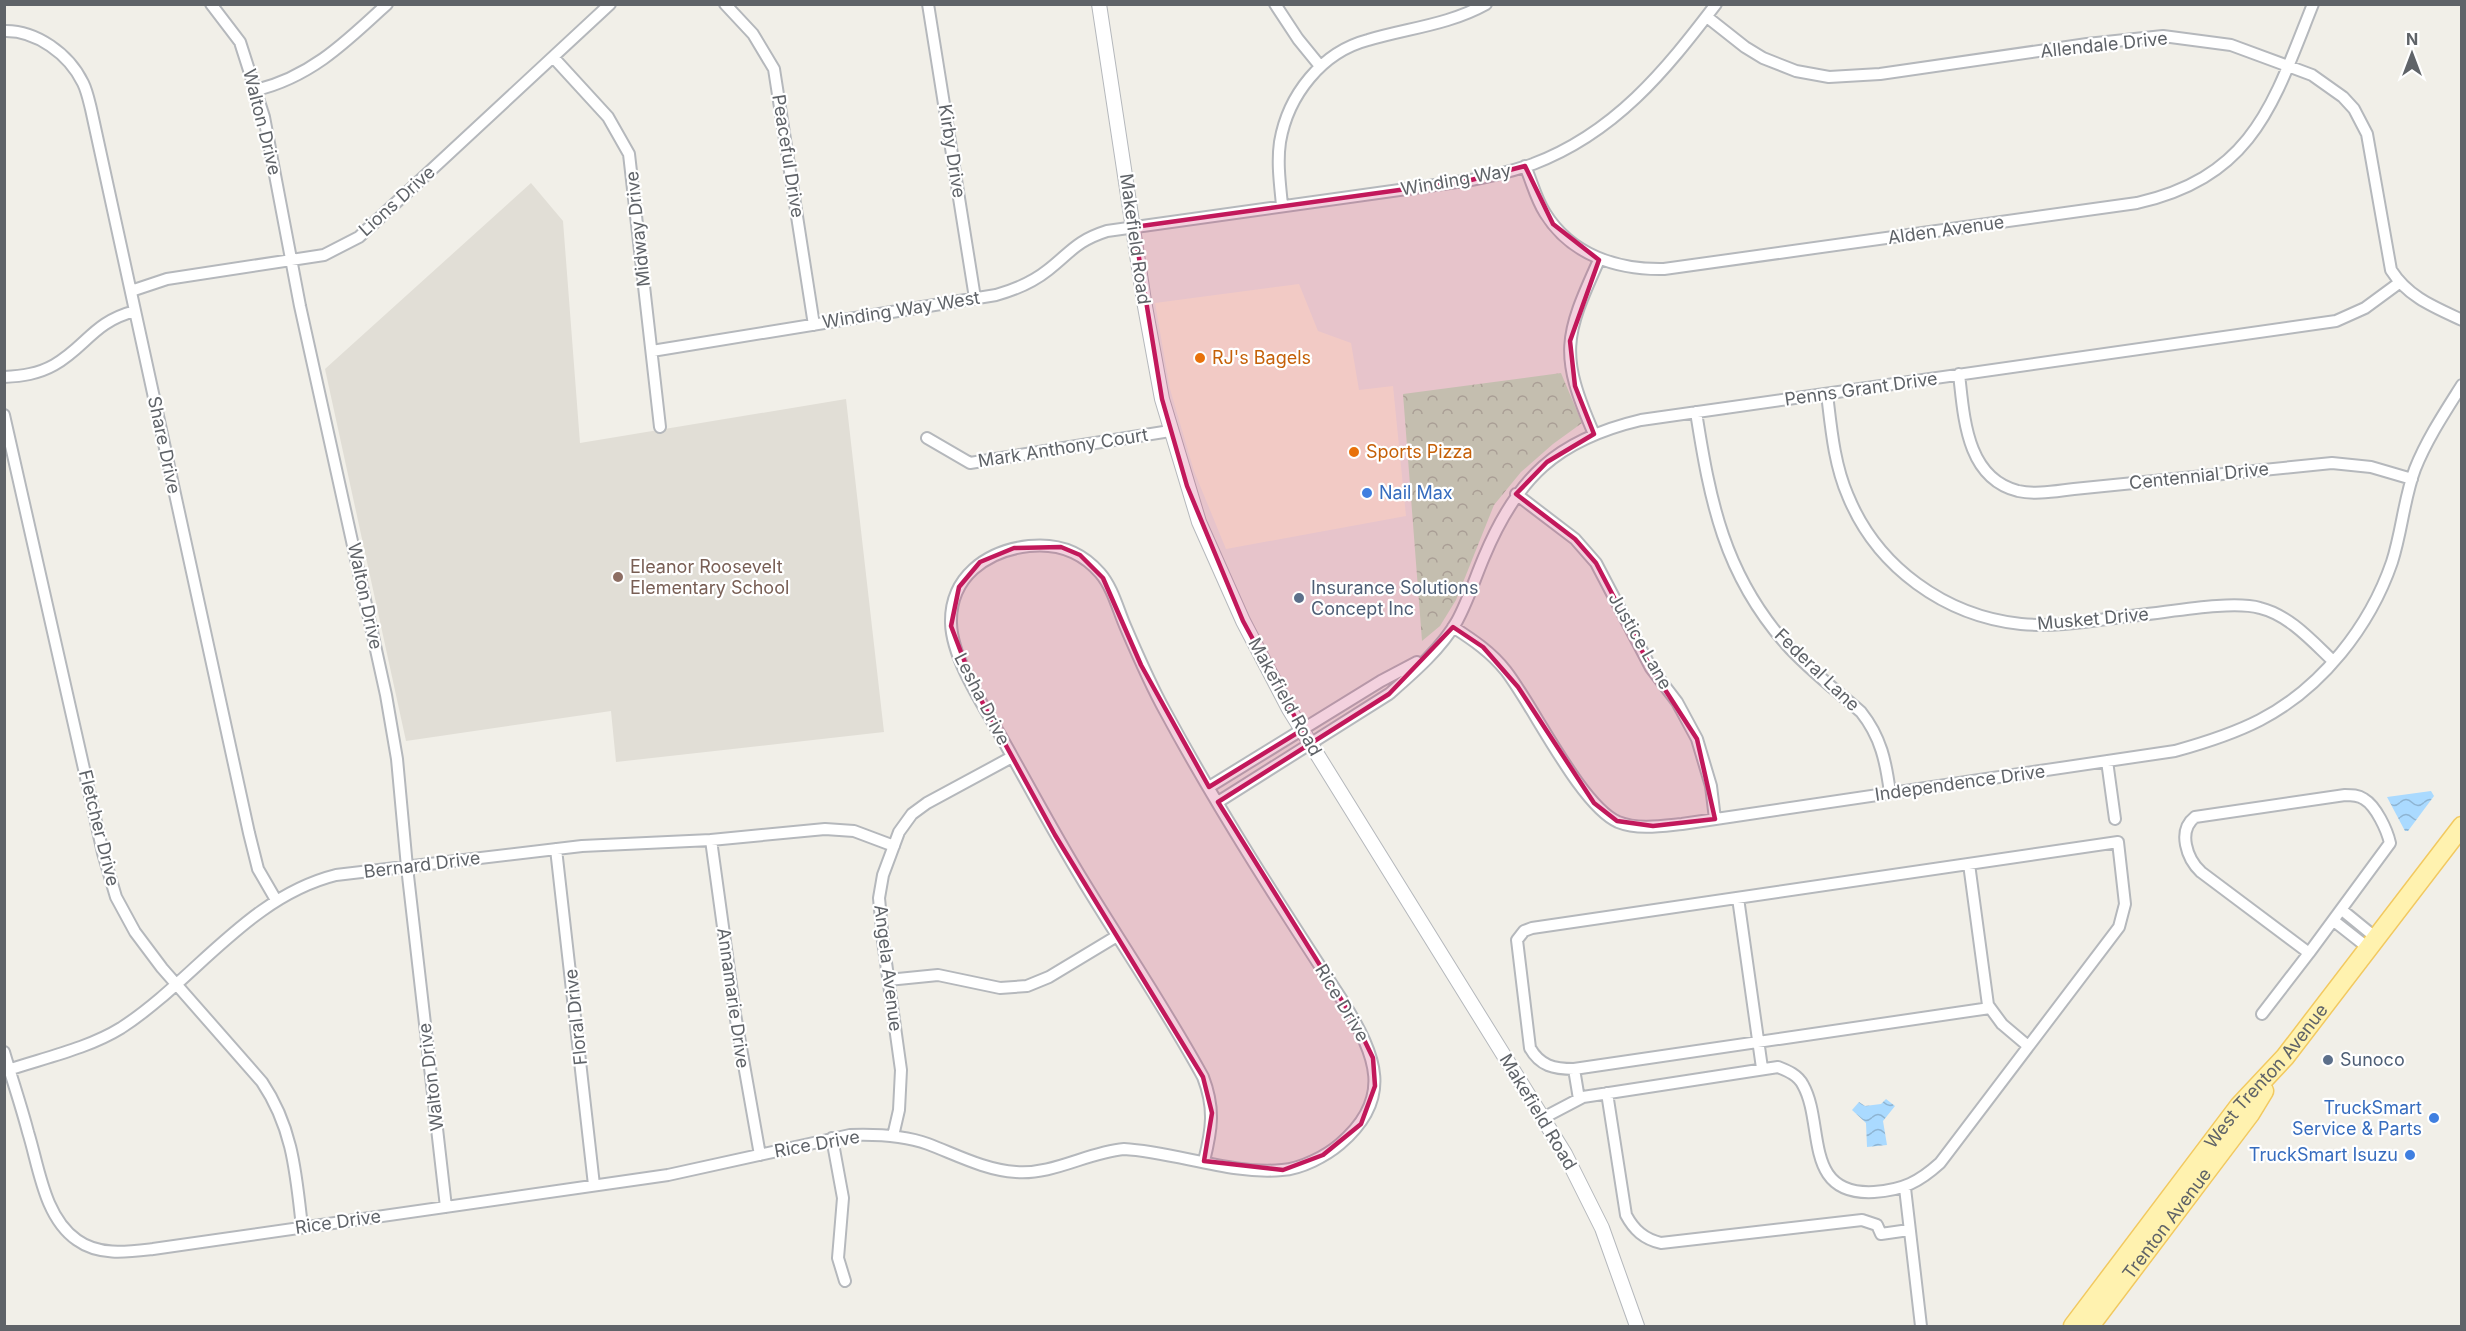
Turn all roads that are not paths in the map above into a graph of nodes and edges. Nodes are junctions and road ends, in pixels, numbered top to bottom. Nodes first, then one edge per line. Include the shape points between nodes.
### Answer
1 (211, 4) edge
2 (387, 4) edge
3 (610, 4) edge
4 (724, 4) edge
5 (928, 4) edge
6 (1100, 4) edge
7 (1275, 4) edge
8 (1486, 4) edge
9 (1716, 4) edge
10 (2313, 4) edge
11 (1707, 17) junction
12 (4, 31) edge
13 (554, 57) junction
14 (1320, 66) junction
15 (2288, 66) junction
16 (256, 90) junction
17 (1526, 166) junction
18 (1282, 206) junction
19 (1134, 227) junction
20 (291, 260) junction
21 (1599, 260) junction
22 (2399, 283) junction
23 (131, 291) junction
24 (975, 298) junction
25 (135, 311) junction
26 (2462, 320) edge
27 (814, 325) junction
28 (652, 351) junction
29 (1959, 374) junction
30 (4, 377) edge
31 (2462, 385) edge
32 (1827, 393) junction
33 (1696, 412) junction
34 (4, 415) edge
35 (660, 427) dead end
36 (1170, 431) junction
37 (1594, 434) junction
38 (927, 438) dead end
39 (2412, 479) junction
40 (1516, 494) junction
41 (1453, 627) junction
42 (1430, 654) junction
43 (2333, 661) junction
44 (1302, 730) junction
45 (1310, 744) junction
46 (1012, 757) junction
47 (2108, 761) junction
48 (1209, 787) junction
49 (1890, 793) junction
50 (1218, 802) junction
51 (1715, 819) junction
52 (2115, 819) dead end
53 (2462, 826) edge
54 (711, 840) junction
55 (894, 846) junction
56 (556, 849) junction
57 (1969, 864) junction
58 (407, 867) junction
59 (1738, 898) junction
60 (276, 900) junction
61 (2342, 910) junction
62 (2334, 921) junction
63 (1117, 936) junction
64 (2371, 942) junction
65 (2310, 953) junction
66 (888, 980) junction
67 (176, 984) junction
68 (1990, 1008) junction
69 (2262, 1014) dead end
70 (1758, 1042) junction
71 (2028, 1046) junction
72 (4, 1052) edge
73 (2281, 1061) junction
74 (1762, 1068) junction
75 (1574, 1069) junction
76 (7, 1070) edge
77 (1607, 1093) junction
78 (1579, 1099) junction
79 (1543, 1118) junction
80 (893, 1136) junction
81 (832, 1138) junction
82 (760, 1155) junction
83 (1204, 1161) junction
84 (594, 1185) junction
85 (1905, 1188) junction
86 (446, 1207) junction
87 (302, 1227) junction
88 (1909, 1230) junction
89 (845, 1281) dead end
90 (2110, 1300) junction
91 (1637, 1326) edge
92 (1921, 1326) edge
93 (2073, 1326) edge
94 (2090, 1326) edge
95 (2104, 1326) edge

1 - 16 street, Walton Drive via 240,42
2 - 16 street via 317,65 281,83
3 - 13 street, Lions Drive
4 - 27 street, Peaceful Drive via 753,34 774,69
5 - 24 street, Kirby Drive
6 - 19 street, Makefield Road
7 - 14 street
8 - 14 street via 1440,24 1358,43
9 - 11 street, Winding Way
10 - 15 street, Alden Avenue
11 - 15 street, Allendale Drive via 1763,58 1796,71 1829,77 1880,74 2163,36 2231,45
11 - 17 street, Winding Way via 1669,66 1632,104 1580,141
12 - 23 street, Share Drive via 27,33 53,47 83,83
13 - 20 street, Lions Drive via 359,237 324,255
13 - 28 street, Midway Drive via 608,117 629,154
14 - 18 street via 1298,93 1284,124 1278,160
15 - 21 street, Alden Avenue via 2268,110 2244,145 2197,183 2155,199 1664,269 1623,267
15 - 22 street, Allendale Drive via 2328,85 2354,110 2363,125 2372,152 2389,265
16 - 20 street, Walton Drive
17 - 18 street, Winding Way via 1472,180
17 - 21 street, Alden Avenue via 1553,224
18 - 19 street, Winding Way
19 - 24 street, Winding Way West via 1090,237 1013,290
19 - 36 street, Makefield Road via 1144,301
20 - 23 street, Lions Drive via 167,279
20 - 58 street, Walton Drive via 386,694 397,759
21 - 37 street via 1580,304 1570,341 1575,386
22 - 26 street, Allendale Drive via 2420,300
22 - 29 street, Penns Grant Drive via 2365,308 2336,321
23 - 25 street, Share Drive
24 - 27 street, Winding Way West
25 - 30 street via 107,321 55,364 38,372
25 - 60 street, Share Drive via 249,833 258,869
27 - 28 street, Winding Way West
28 - 35 street, Midway Drive
29 - 32 street, Penns Grant Drive
29 - 39 street, Centennial Drive via 1973,453 1995,479 2019,491 2032,493 2332,463 2371,467
31 - 39 street via 2424,449
32 - 33 street, Penns Grant Drive
32 - 43 street, Musket Drive via 1842,479 1854,509 1887,558 1940,600 1996,620 2032,624 2229,606 2259,607 2295,626
33 - 37 street, Penns Grant Drive via 1641,420
33 - 49 street, Federal Lane via 1716,518 1744,585 1786,644 1871,725 1884,753
34 - 67 street, Fletcher Drive via 108,874 135,932
36 - 38 street, Mark Anthony Court via 970,463
36 - 44 street, Makefield Road via 1215,559 1243,621
37 - 40 street, Penns Grant Drive via 1547,462
39 - 43 street, Independence Drive via 2397,543 2380,591 2355,634
40 - 41 street, Penns Grant Drive via 1496,529
40 - 51 street, Justice Lane via 1575,539 1596,563 1651,668 1677,702 1696,739 1711,786
41 - 42 street, Penns Grant Drive
41 - 51 street, Independence Drive via 1483,647 1505,669 1602,812 1636,826
42 - 44 street, Penns Grant Drive
42 - 45 street, Penns Grant Drive via 1389,694
43 - 47 street, Independence Drive via 2302,692 2261,720 2175,751
44 - 45 street, Makefield Road
44 - 48 street, Penns Grant Drive
45 - 50 street, Penns Grant Drive
45 - 79 street, Makefield Road
46 - 48 street, Lesha Drive via 957,652 951,626 953,603 962,582 992,555 1014,548 1055,546 1080,555 1103,578 1141,665
46 - 55 street, Angela Avenue via 927,803 905,822
46 - 63 street, Lesha Drive
47 - 49 street, Independence Drive
47 - 52 street
48 - 50 street, Rice Drive
49 - 51 street, Independence Drive
50 - 83 street, Rice Drive via 1356,1023 1373,1058 1375,1086 1361,1124 1323,1155 1283,1170 1262,1171
53 - 64 main road, West Trenton Avenue
54 - 55 street, Bernard Drive via 841,829
54 - 56 street, Bernard Drive
54 - 82 street, Annamarie Drive via 735,1014
55 - 66 street, Angela Avenue via 880,883 879,898
56 - 58 street, Bernard Drive
56 - 84 street, Floral Drive
57 - 59 street
57 - 68 street
57 - 71 street via 2118,842 2123,918
58 - 60 street, Bernard Drive via 316,880
58 - 86 street, Walton Drive
59 - 70 street
59 - 75 street via 1532,928 1519,935 1516,949 1530,1048 1544,1064
60 - 67 street, Bernard Drive
61 - 62 street
61 - 64 street
61 - 65 street via 2390,843 2370,803 2362,797 2345,795 2189,821 2186,837 2193,865
62 - 64 street
62 - 65 street
63 - 66 street via 1049,978 1027,986 1000,988 938,975
63 - 83 street, Lesha Drive via 1203,1077 1210,1095 1212,1113
64 - 73 main road, West Trenton Avenue
65 - 69 street
66 - 80 street, Angela Avenue via 901,1070
67 - 76 street, Bernard Drive via 145,1011 105,1036
67 - 87 street, Fletcher Drive via 261,1082 277,1107 291,1147
68 - 70 street
68 - 71 street
70 - 74 street
70 - 75 street
71 - 85 street via 1940,1162
72 - 76 street, Rice Drive
73 - 90 main road, Trenton Avenue via 2250,1114
73 - 93 main road, West Trenton Avenue via 2239,1106
74 - 77 street
74 - 85 street via 1778,1066 1802,1083 1809,1099 1819,1157 1837,1181 1861,1192
75 - 78 street
76 - 87 street, Rice Drive via 52,1209 78,1241 99,1250 127,1252
77 - 78 street
77 - 88 street via 1626,1215 1649,1240 1661,1244 1862,1220 1877,1225 1881,1234
78 - 79 street
79 - 91 street, Makefield Road via 1602,1228
80 - 81 street, Rice Drive
80 - 83 street, Rice Drive via 1018,1173 1124,1149
81 - 82 street, Rice Drive
81 - 89 street via 843,1198 838,1258
82 - 84 street, Rice Drive via 697,1170
84 - 86 street, Rice Drive
85 - 88 street
86 - 87 street, Rice Drive
88 - 92 street
90 - 94 main road, Trenton Avenue
90 - 95 main road

